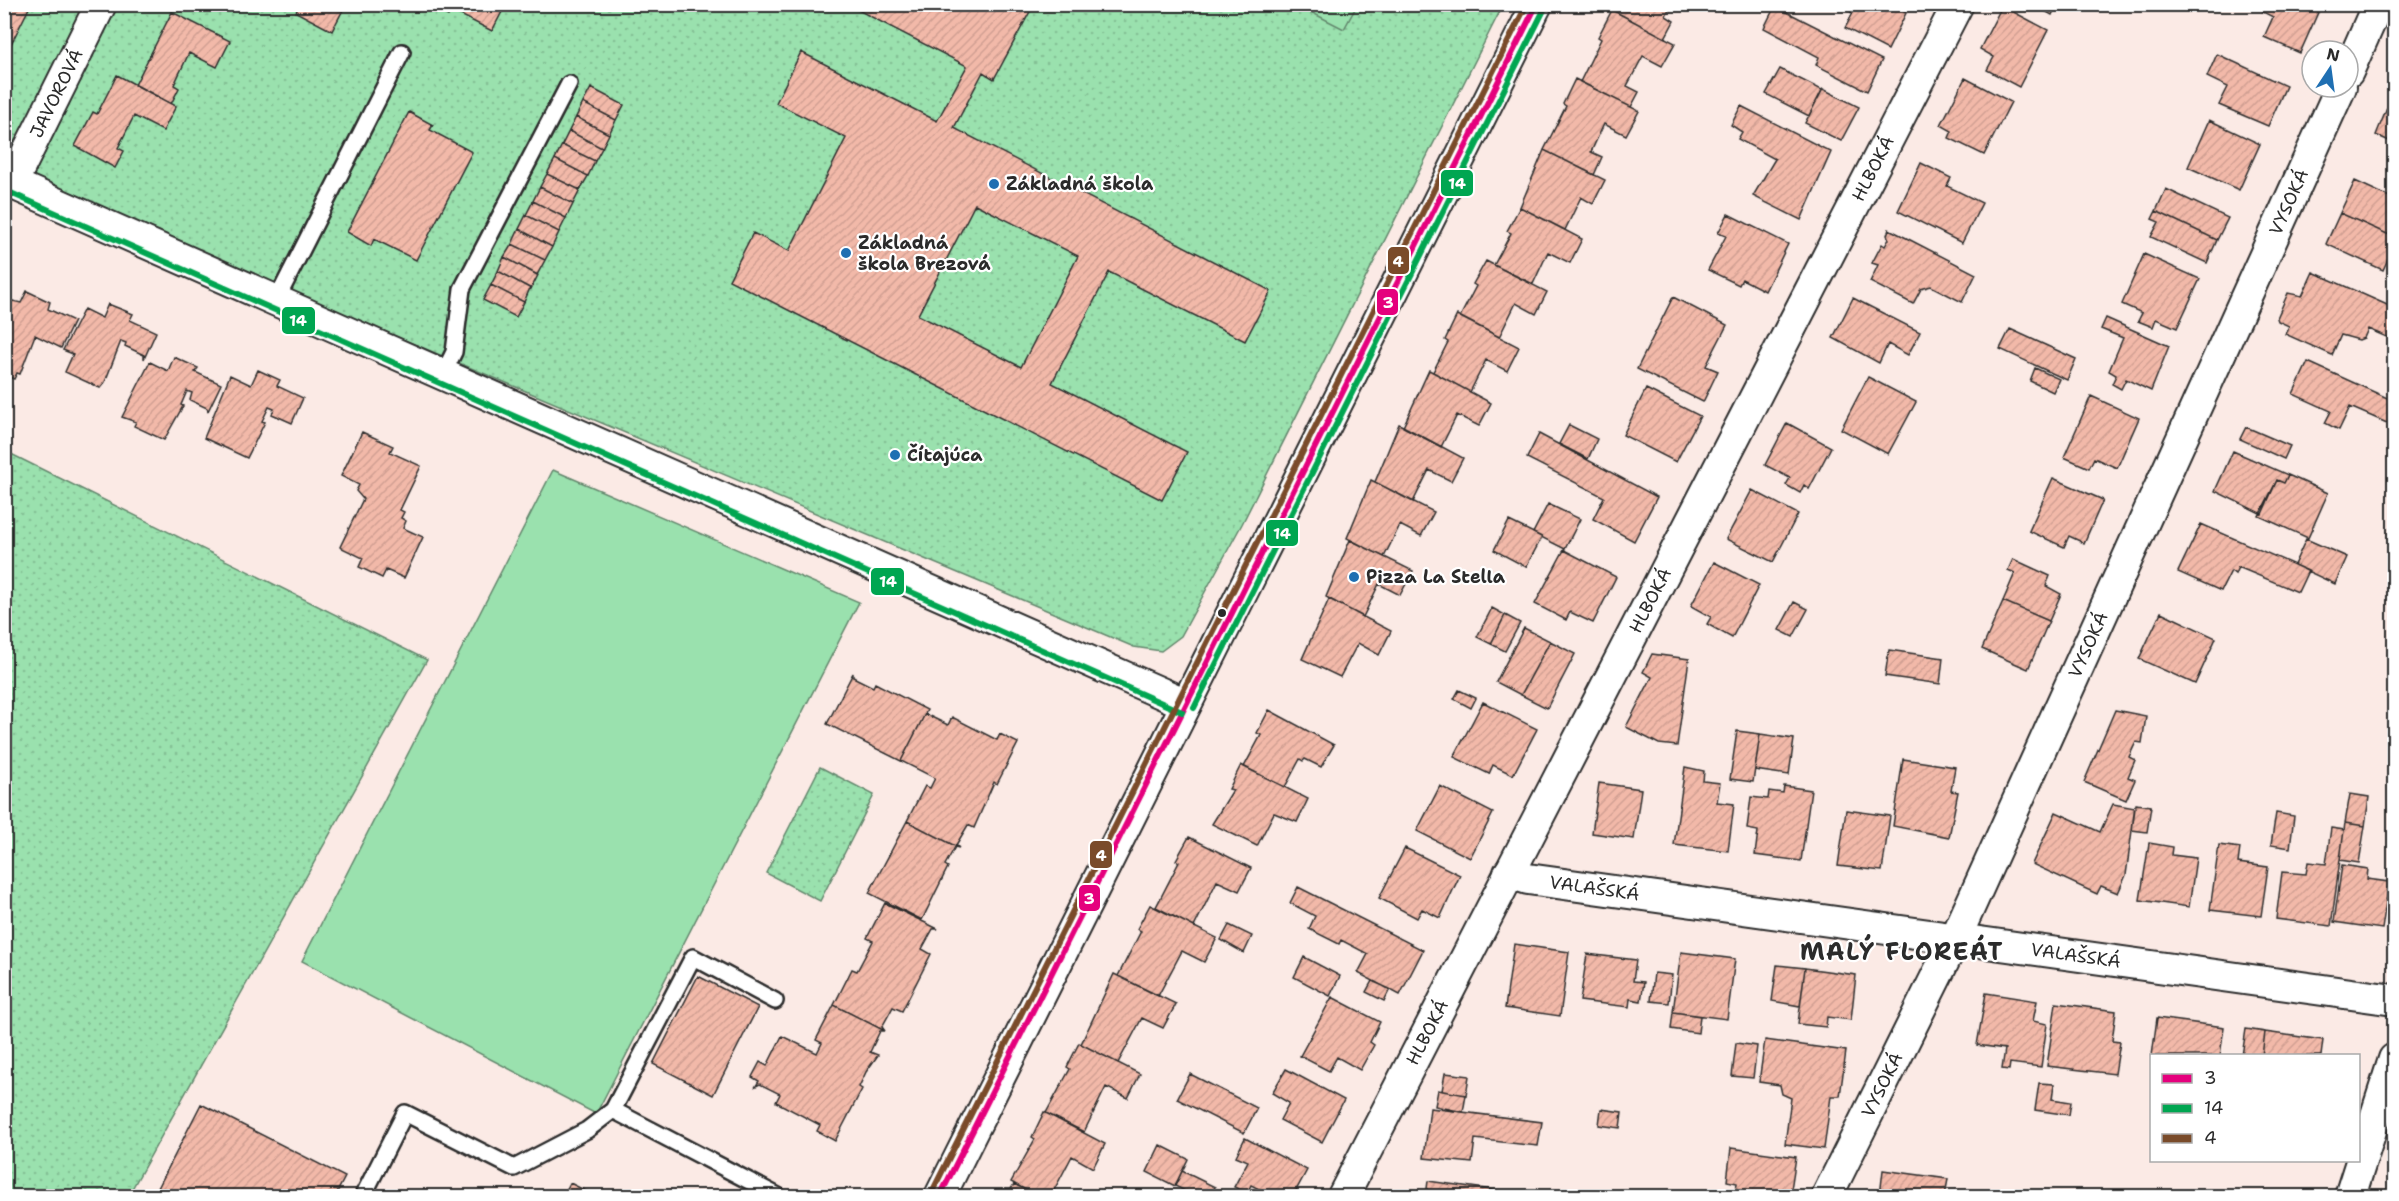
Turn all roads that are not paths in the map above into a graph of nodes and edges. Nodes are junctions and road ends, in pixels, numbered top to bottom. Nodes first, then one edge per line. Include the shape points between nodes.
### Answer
1 (101, 4) edge
2 (1537, 4) edge
3 (1958, 4) edge
4 (2378, 4) edge
5 (2360, 45) edge
6 (402, 52) dead end
7 (569, 84) dead end
8 (2336, 99) edge
9 (8, 181) edge
10 (276, 301) junction
11 (443, 374) junction
12 (1186, 704) junction
13 (1509, 873) junction
14 (1956, 937) junction
15 (2394, 1000) edge
16 (776, 1001) dead end
17 (2394, 1059) edge
18 (613, 1110) junction
19 (363, 1197) edge
20 (778, 1197) edge
21 (940, 1197) edge
22 (1343, 1197) edge
23 (1827, 1197) edge
24 (2350, 1197) edge

1 - 9 street, JAVOROVÁ
2 - 12 street
3 - 13 street, HLBOKÁ
4 - 5 street
6 - 10 lane
7 - 11 lane via 462,289 454,352
8 - 14 street, VYSOKÁ
9 - 10 street
10 - 11 street
11 - 12 street
12 - 21 street via 1143,799
13 - 14 street, VALAŠSKÁ via 1528,879
13 - 22 street, HLBOKÁ
14 - 15 street, VALAŠSKÁ
14 - 23 street, VYSOKÁ
16 - 18 lane via 693,957
17 - 24 street
18 - 19 lane via 587,1130 514,1168 405,1113
18 - 20 lane

